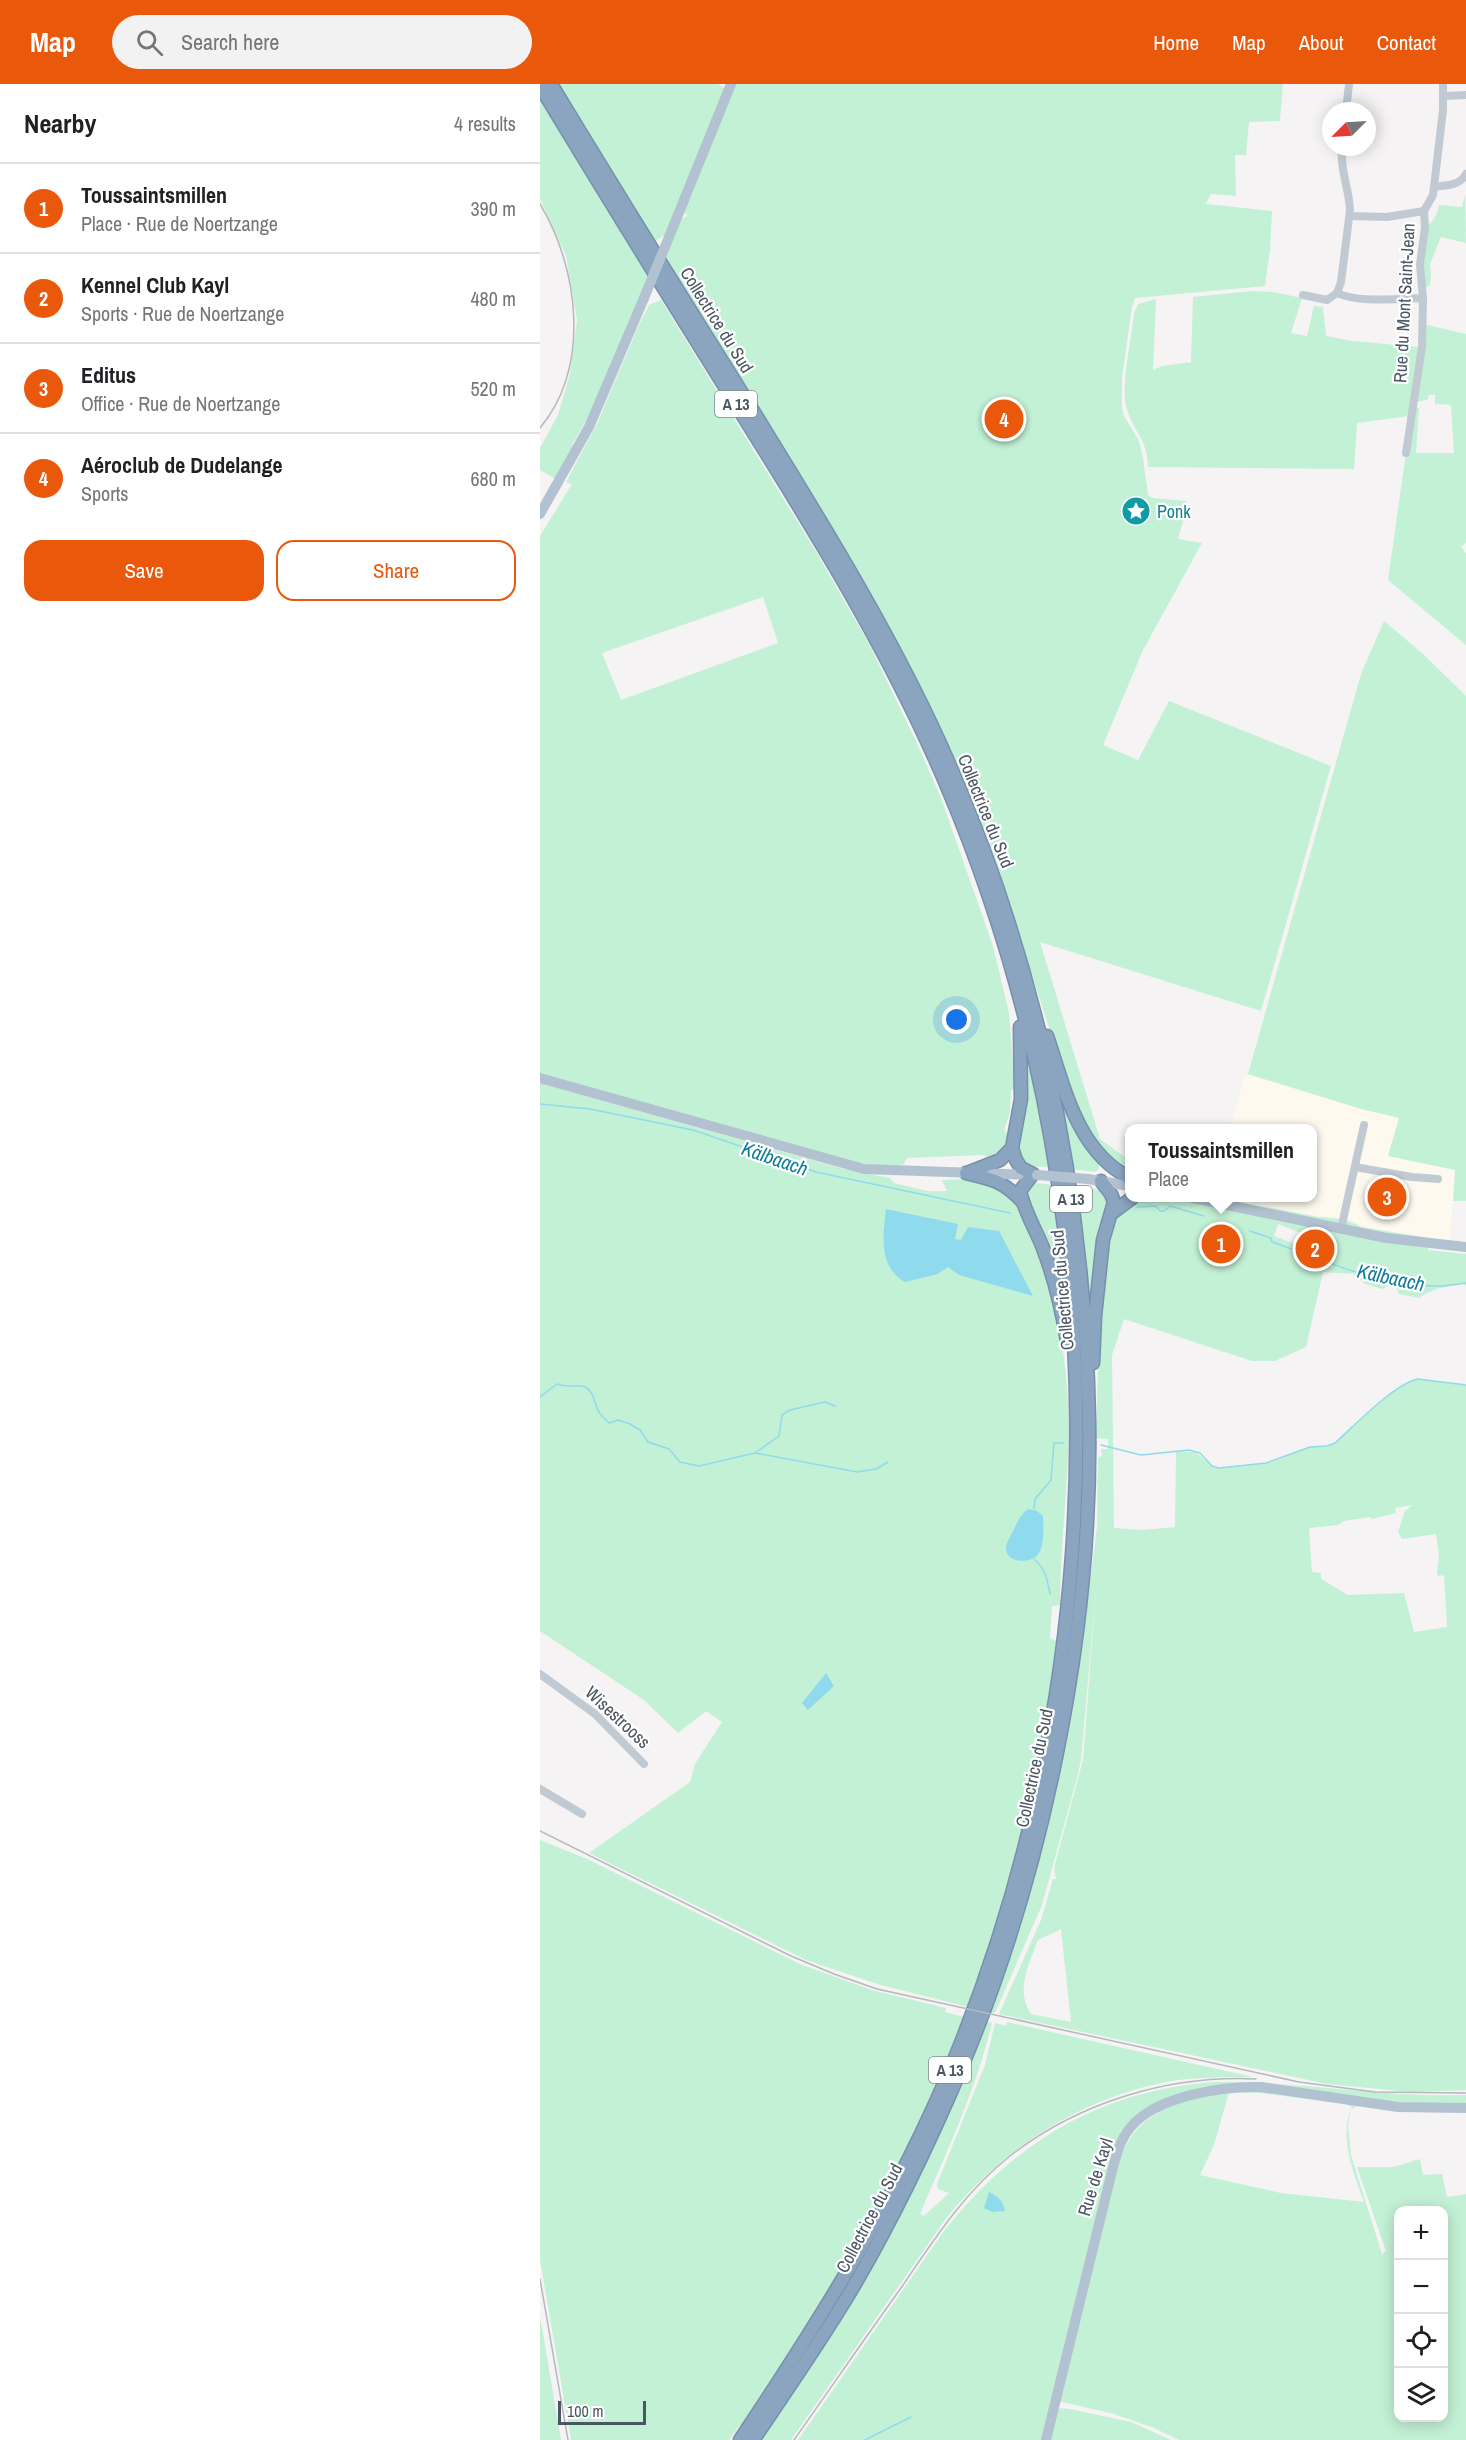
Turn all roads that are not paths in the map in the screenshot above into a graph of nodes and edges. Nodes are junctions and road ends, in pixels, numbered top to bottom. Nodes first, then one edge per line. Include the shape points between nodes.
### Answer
1 (551, 84) edge
2 (731, 84) edge
3 (1349, 84) edge
4 (1443, 84) edge
5 (540, 86) edge
6 (1466, 95) edge
7 (1443, 96) junction
8 (1347, 102) edge
9 (1342, 156) edge
10 (1466, 174) edge
11 (1434, 187) junction
12 (1424, 211) junction
13 (1350, 216) junction
14 (1337, 293) junction
15 (1303, 295) dead end
16 (1423, 298) junction
17 (1406, 453) dead end
18 (540, 514) edge
19 (1020, 980) junction
20 (540, 1078) edge
21 (1364, 1125) dead end
22 (1012, 1148) junction
23 (1103, 1160) junction
24 (1354, 1167) junction
25 (966, 1173) junction
26 (1035, 1175) junction
27 (1125, 1175) edge
28 (1438, 1179) dead end
29 (1095, 1180) junction
30 (1125, 1185) edge
31 (1022, 1201) junction
32 (1126, 1202) edge
33 (1215, 1202) edge
34 (1112, 1213) junction
35 (1341, 1229) junction
36 (1466, 1247) edge
37 (1076, 1402) junction
38 (1089, 1420) junction
39 (540, 1674) edge
40 (644, 1764) dead end
41 (540, 1789) edge
42 (582, 1814) dead end
43 (1466, 2108) edge
44 (740, 2440) edge
45 (753, 2440) edge
46 (1046, 2440) edge

1 - 19 highway, Collectrice du Sud / A 13 via 811,505 900,662 982,847
2 - 18 main road, bridge via 590,427
3 - 8 street
4 - 7 street, Rue du Mont Saint-Jean
5 - 19 highway, Collectrice du Sud / A 13 via 802,511 886,658 958,814
6 - 7 street
7 - 11 street, Rue du Mont Saint-Jean
9 - 13 street
10 - 11 street via 1456,184
11 - 12 street, Rue du Mont Saint-Jean
12 - 13 street via 1387,217
12 - 16 street, Rue du Mont Saint-Jean via 1420,265
13 - 14 street
14 - 15 street via 1327,300
14 - 16 street
16 - 17 street, Rue du Mont Saint-Jean via 1419,373
19 - 22 highway, A 13 via 1014,997 1022,1076
19 - 23 highway, A 13 via 1036,1001 1074,1113
19 - 37 highway, Collectrice du Sud / A 13 via 1055,1165 1072,1306
19 - 38 highway, Collectrice du Sud / A 13 via 1055,1103 1075,1227
20 - 25 main road via 855,1167
21 - 24 street
22 - 25 highway via 1000,1160
22 - 26 highway, A 13 via 1021,1168
23 - 27 highway, A 13
23 - 29 highway, A 13 via 1102,1171
24 - 28 street
24 - 35 street
25 - 26 main road
25 - 31 highway, A 13 via 994,1179
26 - 29 main road, bridge
26 - 31 highway, A 13 via 1020,1191
29 - 30 main road
29 - 34 highway, A 13 via 1111,1194
31 - 37 highway, A 13 via 1054,1280
32 - 34 highway, A 13
33 - 35 main road
34 - 38 highway, A 13 via 1103,1240 1099,1275
35 - 36 main road
37 - 44 highway, Collectrice du Sud / A 13 via 1074,1533 1060,1669 1043,1767 987,1971 952,2064 877,2222 837,2292
38 - 45 highway, Collectrice du Sud / A 13 via 1084,1556 1069,1679 1031,1866 1002,1960 962,2068 889,2224 850,2293
39 - 40 street, Wisestrooss via 595,1714
41 - 42 street
43 - 46 main road, Rue de Kayl via 1398,2107 1261,2087 1233,2087 1166,2104 1142,2116 1121,2143 1112,2171

